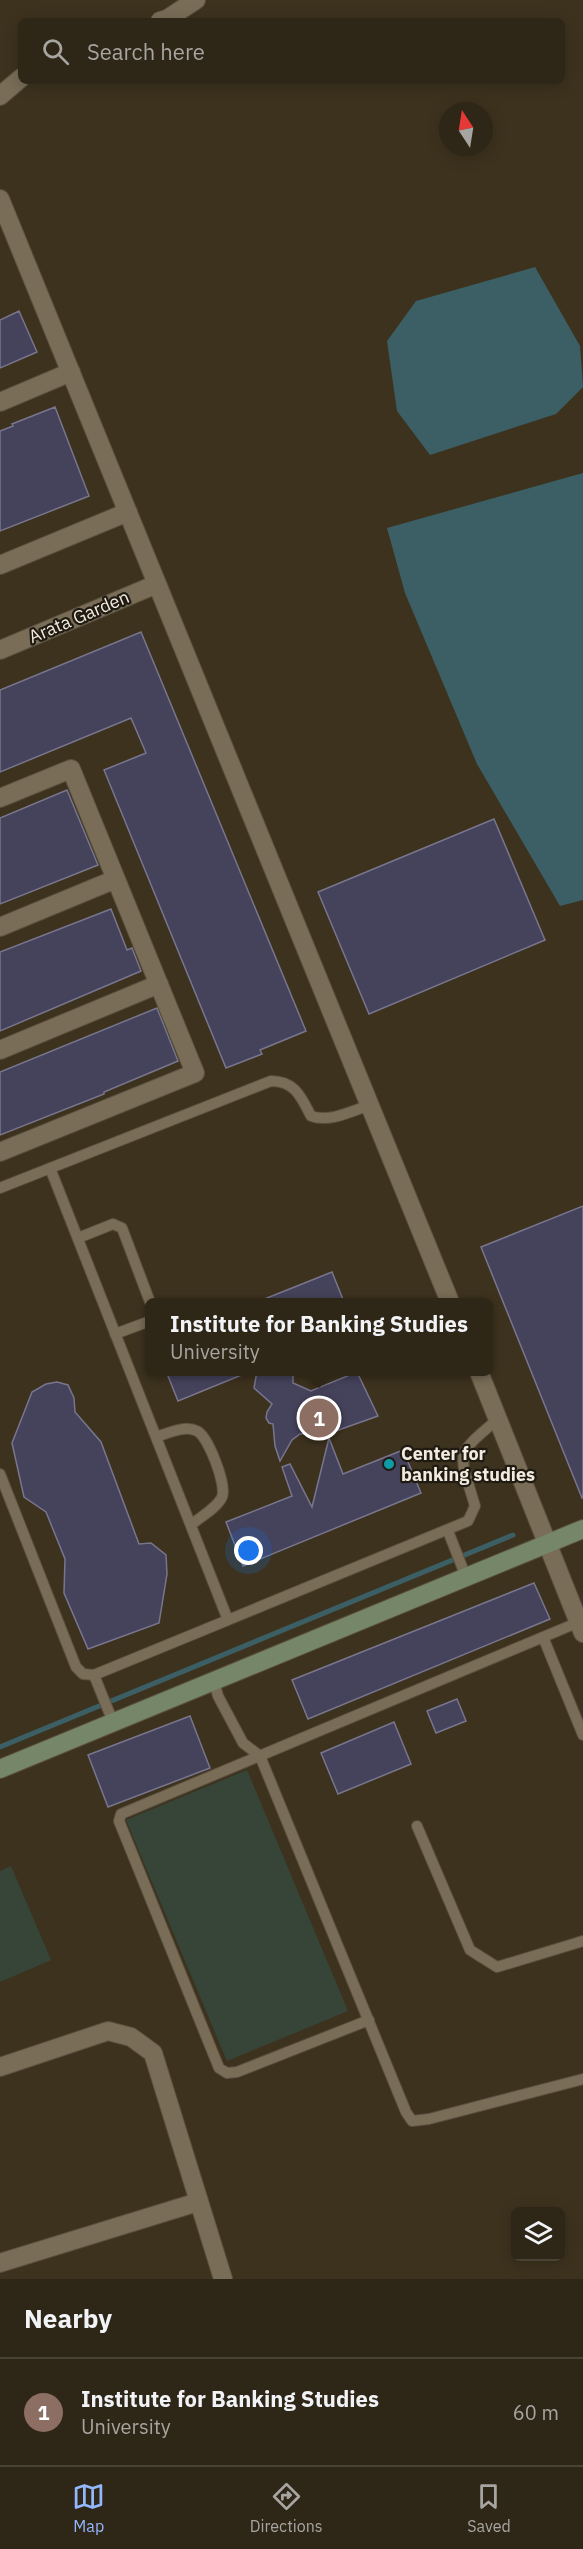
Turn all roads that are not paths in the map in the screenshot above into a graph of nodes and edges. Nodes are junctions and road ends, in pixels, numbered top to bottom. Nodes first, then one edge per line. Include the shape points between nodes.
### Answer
1 (196, 0) edge
2 (169, 18) edge
3 (18, 81) edge
4 (0, 96) edge
5 (0, 199) edge
6 (71, 372) junction
7 (0, 402) edge
8 (128, 512) junction
9 (0, 565) edge
10 (157, 584) junction
11 (0, 650) edge
12 (0, 798) edge
13 (116, 879) junction
14 (0, 927) edge
15 (159, 984) junction
16 (0, 1050) edge
17 (370, 1106) junction
18 (0, 1152) edge
19 (50, 1168) junction
20 (0, 1188) edge
21 (78, 1238) junction
22 (149, 1298) edge
23 (448, 1298) edge
24 (145, 1323) edge
25 (116, 1334) junction
26 (481, 1376) edge
27 (498, 1419) junction
28 (156, 1437) junction
29 (0, 1474) edge
30 (191, 1525) junction
31 (583, 1529) edge
32 (448, 1531) junction
33 (549, 1544) junction
34 (464, 1573) junction
35 (228, 1620) junction
36 (581, 1628) edge
37 (543, 1637) junction
38 (94, 1675) junction
39 (214, 1681) junction
40 (112, 1718) junction
41 (583, 1735) edge
42 (260, 1756) junction
43 (0, 1769) edge
44 (417, 1826) dead end
45 (583, 1941) edge
46 (369, 2020) junction
47 (0, 2067) edge
48 (583, 2079) edge
49 (198, 2202) junction
50 (0, 2263) edge
51 (223, 2279) edge

1 - 2 street
3 - 4 street
5 - 6 street
6 - 7 street
6 - 8 street
8 - 9 street
8 - 10 street
10 - 11 street, Arata Garden
10 - 17 street
12 - 13 street via 71,769
13 - 14 street
13 - 15 street
15 - 16 street
15 - 18 street via 195,1073
17 - 19 lane via 318,1119 311,1116 292,1086 271,1081
17 - 23 street
19 - 20 lane
19 - 21 lane
21 - 22 lane via 113,1224 122,1227
21 - 25 lane
24 - 25 lane
25 - 28 lane
26 - 27 street
27 - 32 lane via 466,1446 461,1461 475,1506 468,1521
27 - 33 street
28 - 30 lane
28 - 30 lane via 188,1428 199,1431 220,1474 224,1491 221,1500
29 - 38 lane via 76,1667 83,1674
30 - 35 lane
31 - 33 street
32 - 34 lane
32 - 35 lane
33 - 34 street
33 - 36 street
34 - 39 street
35 - 38 lane
36 - 37 lane
37 - 41 lane
37 - 42 lane
38 - 40 lane
39 - 40 street
39 - 42 lane via 243,1743
40 - 43 street
42 - 46 lane
42 - 46 lane via 121,1814 119,1821 219,2068 227,2073 237,2072
44 - 45 lane via 470,1950 497,1967
46 - 48 lane via 412,2121
47 - 49 street via 108,2031 131,2037 153,2053
49 - 50 street
49 - 51 street

